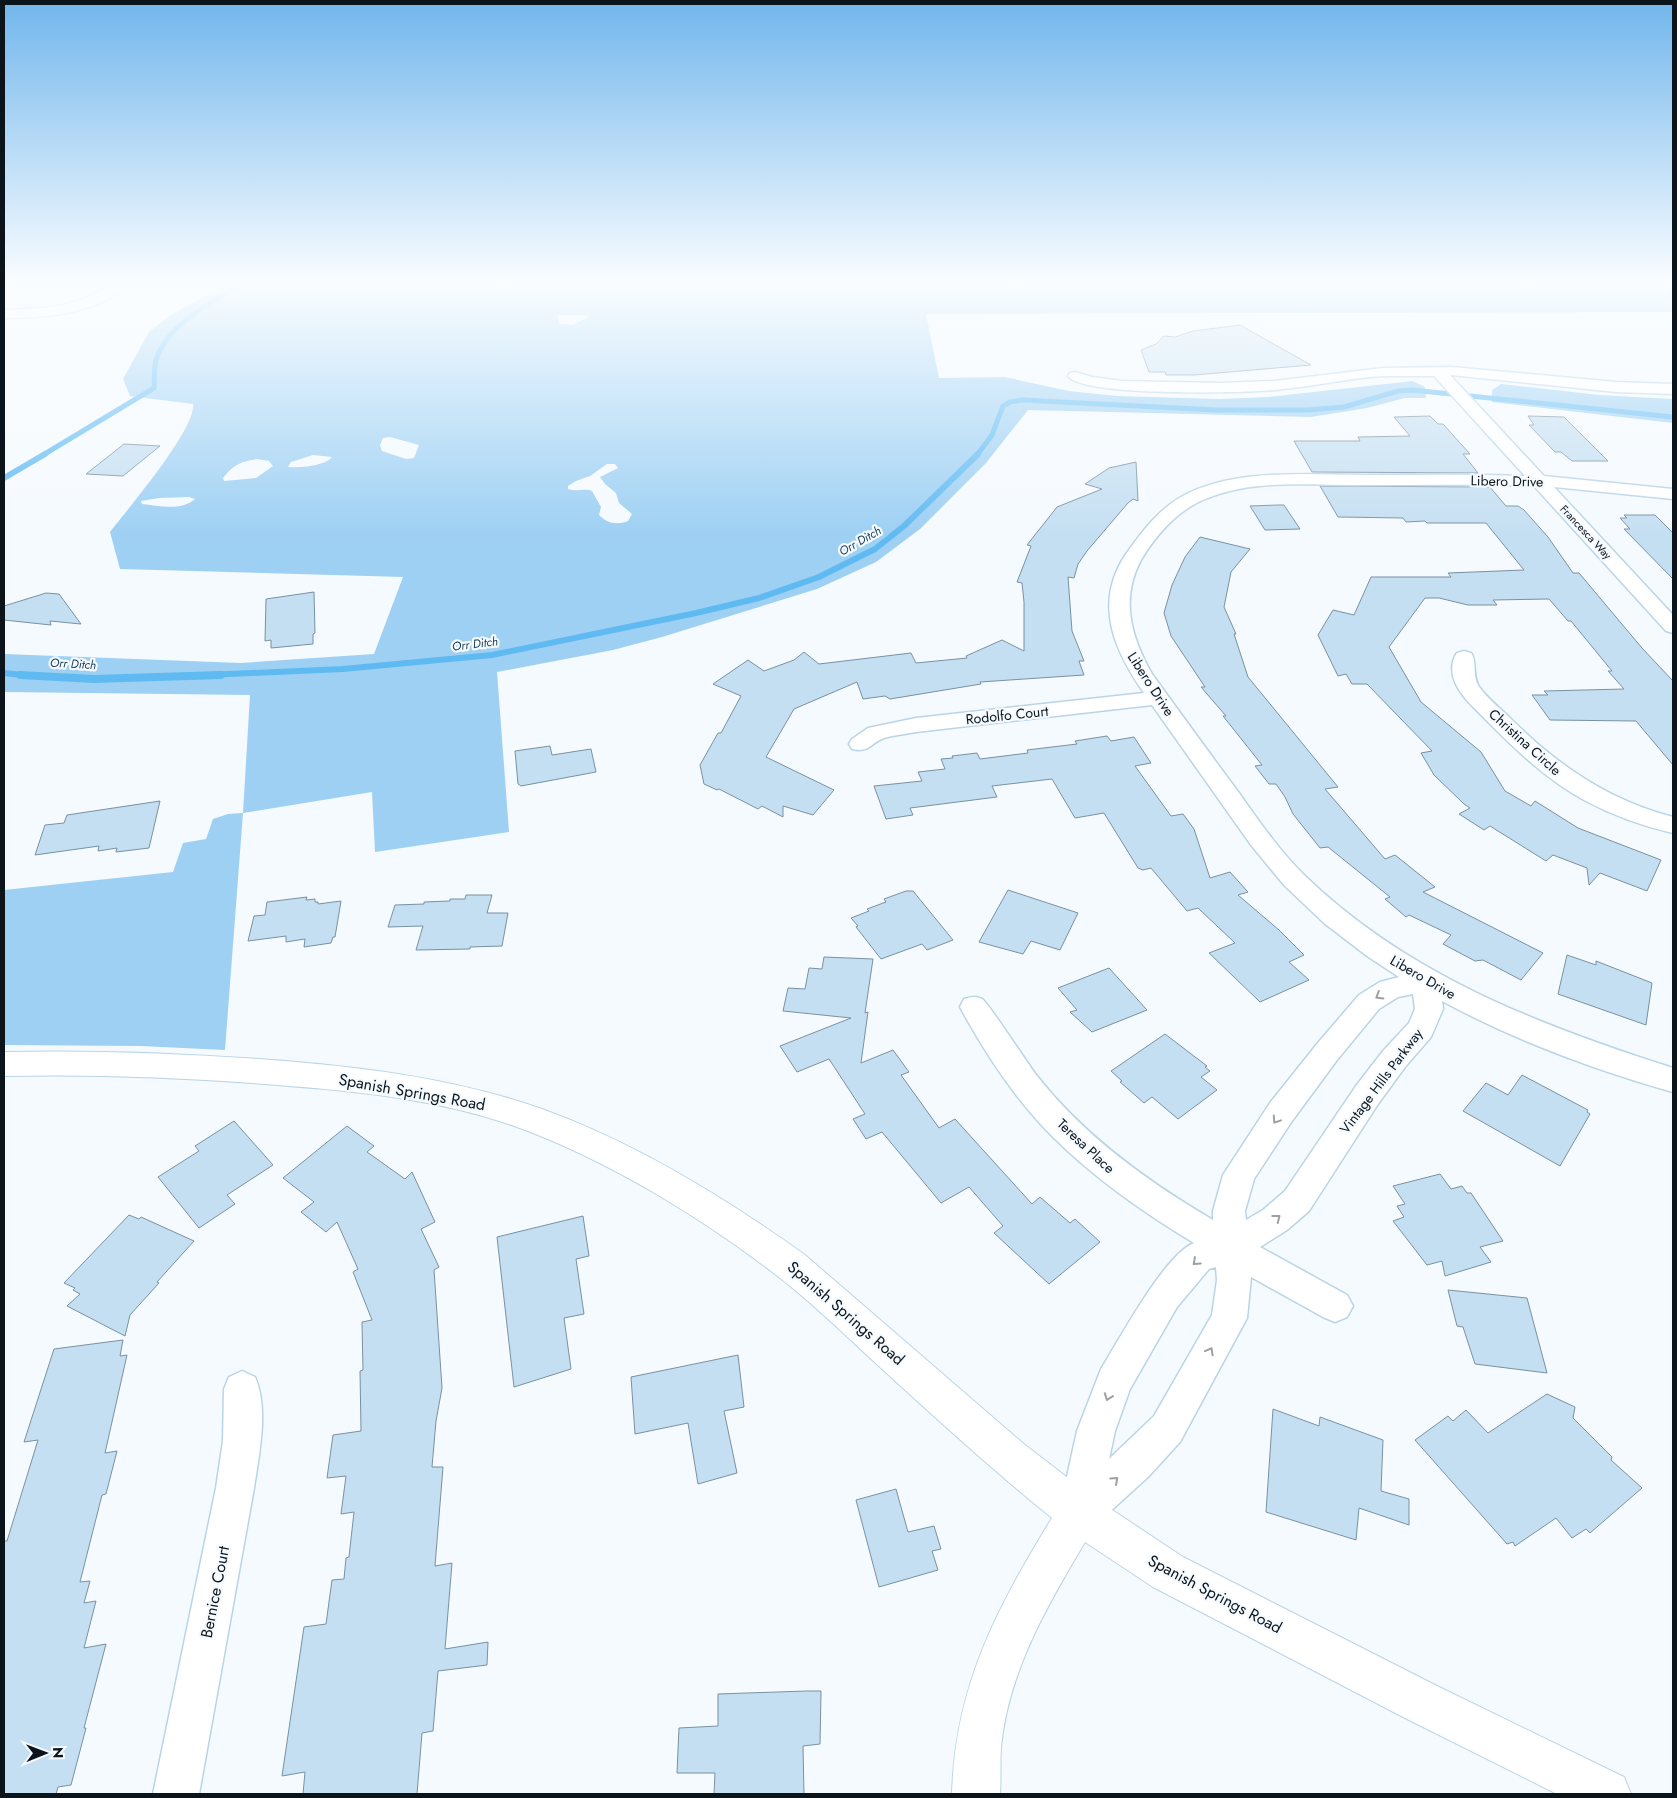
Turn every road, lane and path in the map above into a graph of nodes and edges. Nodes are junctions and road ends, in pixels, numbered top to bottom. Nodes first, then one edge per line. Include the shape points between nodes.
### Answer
1 (1438, 370) junction
2 (1075, 376) dead end
3 (1673, 389) edge
4 (1540, 481) junction
5 (1673, 494) edge
6 (1673, 627) edge
7 (1464, 657) dead end
8 (1158, 698) junction
9 (860, 744) dead end
10 (1673, 825) edge
11 (1425, 982) junction
12 (974, 1007) dead end
13 (4, 1064) edge
14 (1673, 1080) edge
15 (1232, 1247) junction
16 (1335, 1306) dead end
17 (242, 1389) dead end
18 (1079, 1513) junction
19 (176, 1794) edge
20 (976, 1794) edge
21 (1606, 1794) edge

1 - 2 street via 1382,372 1274,386 1212,388 1122,386
1 - 3 street via 1616,387
1 - 4 street, Francesca Way
4 - 5 street, Libero Drive
4 - 6 street, Francesca Way
4 - 8 street, Libero Drive via 1260,481 1213,490 1179,505 1138,550 1121,582 1118,599 1118,617 1125,643 1134,663
7 - 10 street, Christina Circle via 1461,672 1473,694 1548,766 1600,799
8 - 9 street, Rodolfo Court via 916,725 876,733
8 - 11 street, Libero Drive via 1267,850 1292,878 1355,933
11 - 14 street, Libero Drive via 1542,1035
15 -> 11 street, Vintage Hills Parkway via 1298,1201 1367,1095 1394,1058 1421,1029 1429,1009
11 -> 15 street, Vintage Hills Parkway via 1390,990 1370,1002 1326,1052 1282,1112 1239,1175 1229,1211
12 - 15 street, Teresa Place via 1007,1059 1063,1127 1130,1185
13 - 18 street, Spanish Springs Road via 160,1066 368,1081 472,1101 581,1139 628,1161 772,1250 1011,1459
15 - 16 street, Teresa Place
18 -> 15 street, Vintage Hills Parkway via 1167,1429 1229,1318 1234,1280
15 -> 18 street, Vintage Hills Parkway via 1198,1257 1165,1296 1114,1381 1096,1430
17 - 19 street, Bernice Court via 242,1442 235,1488
18 - 20 street, Vintage Hills Parkway via 1030,1594 1005,1646 989,1694 978,1747
18 - 21 street, Spanish Springs Road via 1168,1572

